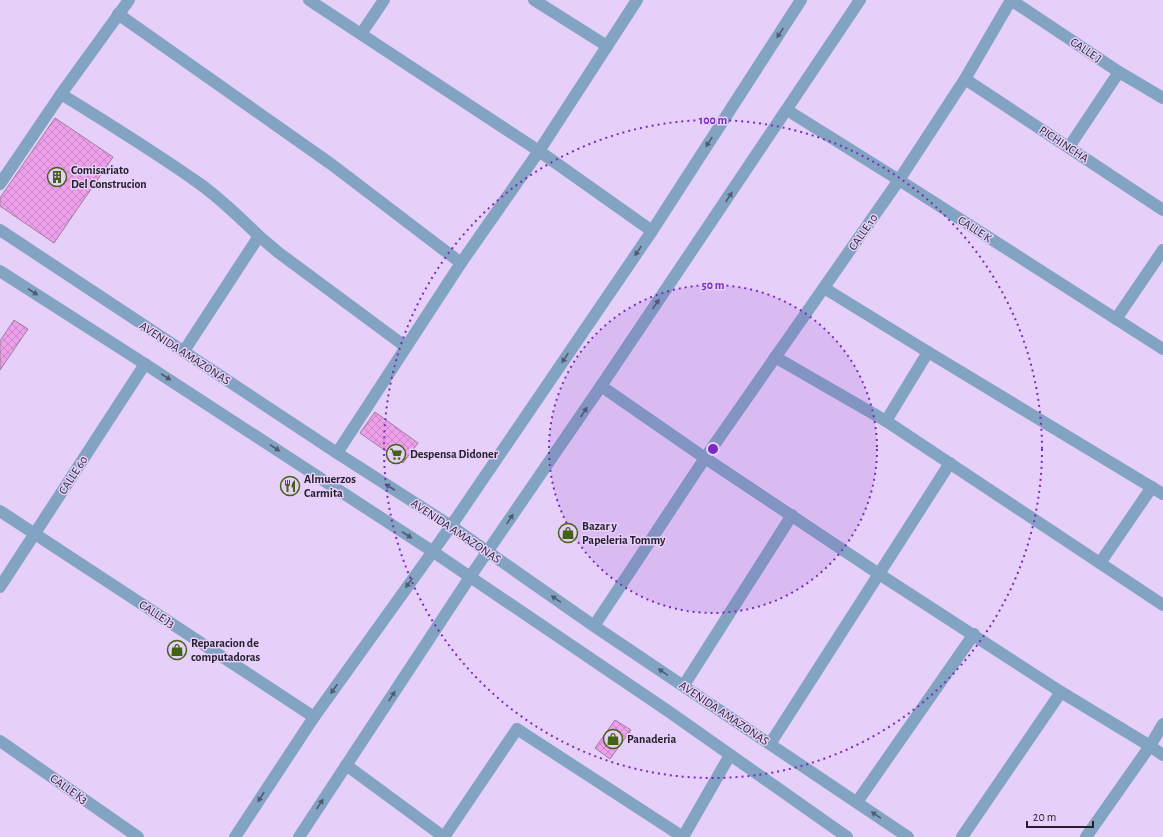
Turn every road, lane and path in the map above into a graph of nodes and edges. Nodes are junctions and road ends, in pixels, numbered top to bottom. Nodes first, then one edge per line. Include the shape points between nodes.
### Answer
1 (129, 0) edge
2 (309, 0) edge
3 (384, 0) edge
4 (534, 0) edge
5 (637, 0) edge
6 (801, 0) edge
7 (860, 0) edge
8 (1011, 0) edge
9 (118, 14) junction
10 (361, 34) junction
11 (608, 46) junction
12 (1119, 72) junction
13 (965, 79) junction
14 (61, 94) junction
15 (1163, 98) edge
16 (787, 110) junction
17 (1069, 147) junction
18 (539, 151) junction
19 (899, 180) junction
20 (0, 184) edge
21 (1163, 210) edge
22 (0, 230) edge
23 (652, 231) junction
24 (259, 236) junction
25 (1163, 250) edge
26 (461, 263) junction
27 (0, 271) edge
28 (824, 288) junction
29 (1116, 319) junction
30 (406, 347) junction
31 (1163, 349) edge
32 (184, 351) junction
33 (928, 352) junction
34 (775, 357) junction
35 (146, 364) junction
36 (601, 386) junction
37 (886, 421) junction
38 (337, 453) junction
39 (705, 458) junction
40 (950, 463) junction
41 (1152, 487) junction
42 (1163, 494) edge
43 (0, 511) edge
44 (792, 515) junction
45 (451, 526) junction
46 (35, 534) junction
47 (432, 551) junction
48 (488, 551) junction
49 (1100, 563) junction
50 (879, 574) junction
51 (470, 577) junction
52 (0, 587) edge
53 (1163, 605) edge
54 (594, 626) junction
55 (974, 634) junction
56 (684, 685) junction
57 (1061, 692) junction
58 (314, 716) junction
59 (1163, 724) edge
60 (0, 741) edge
61 (770, 744) junction
62 (1150, 746) junction
63 (730, 755) junction
64 (1163, 755) edge
65 (346, 765) junction
66 (857, 802) junction
67 (138, 837) edge
68 (235, 837) edge
69 (299, 837) edge
70 (444, 837) edge
71 (683, 837) edge
72 (847, 837) edge
73 (908, 837) edge
74 (962, 837) edge
75 (1086, 837) edge

1 - 9 street
2 - 10 street
3 - 10 street
4 - 11 street
5 - 11 street
6 -> 23 street
7 - 16 street
8 - 12 street, CALLE J
8 - 13 street, CALLE 10
9 - 14 street
9 - 26 street via 331,164
10 - 18 street
11 - 18 street
12 - 15 street, CALLE J
12 - 17 street
13 - 17 street, PICHINCHA
13 - 19 street, CALLE 10
14 - 20 street
14 - 24 street via 200,184
16 - 19 street, CALLE K
36 -> 16 street
17 - 21 street, PICHINCHA
18 - 23 street
18 - 26 street
19 - 28 street, CALLE 10
19 - 29 street, CALLE K
22 - 32 street, AVENIDA AMAZONAS
23 -> 45 street
24 - 30 street
24 - 32 street
25 - 29 street
26 - 30 street
27 -> 35 street
28 - 33 street
28 - 34 street, CALLE 10
29 - 31 street, CALLE K
30 - 38 street
32 - 38 street, AVENIDA AMAZONAS
33 - 37 street
33 - 41 street
34 - 37 street
34 - 39 street, CALLE 10
35 - 46 street, CALLE 60
35 -> 47 street
36 - 39 street
48 -> 36 street
37 - 40 street
45 -> 38 street, AVENIDA AMAZONAS
39 - 44 street
39 - 54 street, CALLE 10
40 - 49 street
40 - 50 street
41 - 42 street
41 - 49 street
43 - 46 street, CALLE J3
44 - 50 street
44 - 56 street
45 - 47 street
45 - 48 street, AVENIDA AMAZONAS
46 - 52 street, CALLE 60
46 - 58 street, CALLE J3
47 - 51 street
47 -> 58 street
48 - 51 street
54 -> 48 street, AVENIDA AMAZONAS
49 - 53 street
50 - 55 street
50 - 61 street
51 - 63 street
65 -> 51 street
56 -> 54 street, AVENIDA AMAZONAS
55 - 57 street
55 - 66 street
56 - 61 street, AVENIDA AMAZONAS
57 - 62 street
57 - 74 street
58 -> 68 street
59 - 62 street
60 - 67 street, CALLE K3
61 - 66 street, AVENIDA AMAZONAS
62 - 64 street
62 - 75 street
63 - 71 street
63 - 72 street
69 -> 65 street
65 - 70 street
73 -> 66 street, AVENIDA AMAZONAS
70 - 71 street via 517,728

